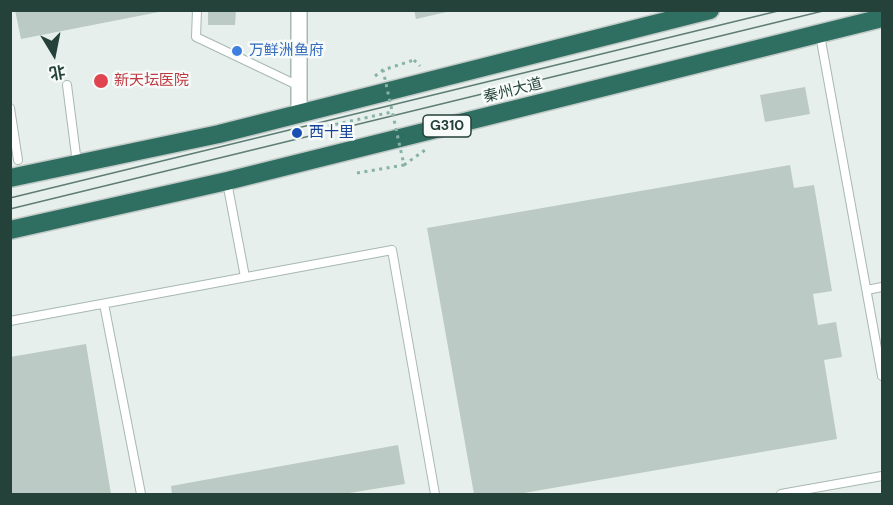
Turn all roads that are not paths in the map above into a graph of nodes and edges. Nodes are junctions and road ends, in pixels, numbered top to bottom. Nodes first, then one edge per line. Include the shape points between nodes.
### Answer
1 (197, 10) edge
2 (299, 10) edge
3 (711, 10) edge
4 (882, 18) edge
5 (819, 33) junction
6 (67, 85) dead end
7 (300, 87) junction
8 (10, 108) edge
9 (299, 114) junction
10 (18, 160) dead end
11 (77, 163) junction
12 (10, 178) edge
13 (227, 181) junction
14 (10, 230) edge
15 (245, 277) junction
16 (882, 287) edge
17 (867, 290) junction
18 (104, 303) junction
19 (10, 321) edge
20 (882, 370) edge
21 (882, 476) edge
22 (141, 495) edge
23 (435, 495) edge
24 (781, 495) edge

1 - 7 lane via 196,37
2 - 7 street
3 - 9 highway, 秦州大道
4 - 5 highway, 秦州大道 / G310
5 - 13 highway, 秦州大道 / G310
5 - 17 lane
6 - 11 lane
7 - 9 street
8 - 10 lane
9 - 11 highway, 秦州大道
11 - 12 highway, 秦州大道
13 - 14 highway, 秦州大道 / G310
13 - 15 lane
15 - 18 lane
15 - 23 lane via 392,250
16 - 17 lane
17 - 20 lane
18 - 19 lane
18 - 22 lane
21 - 24 lane

